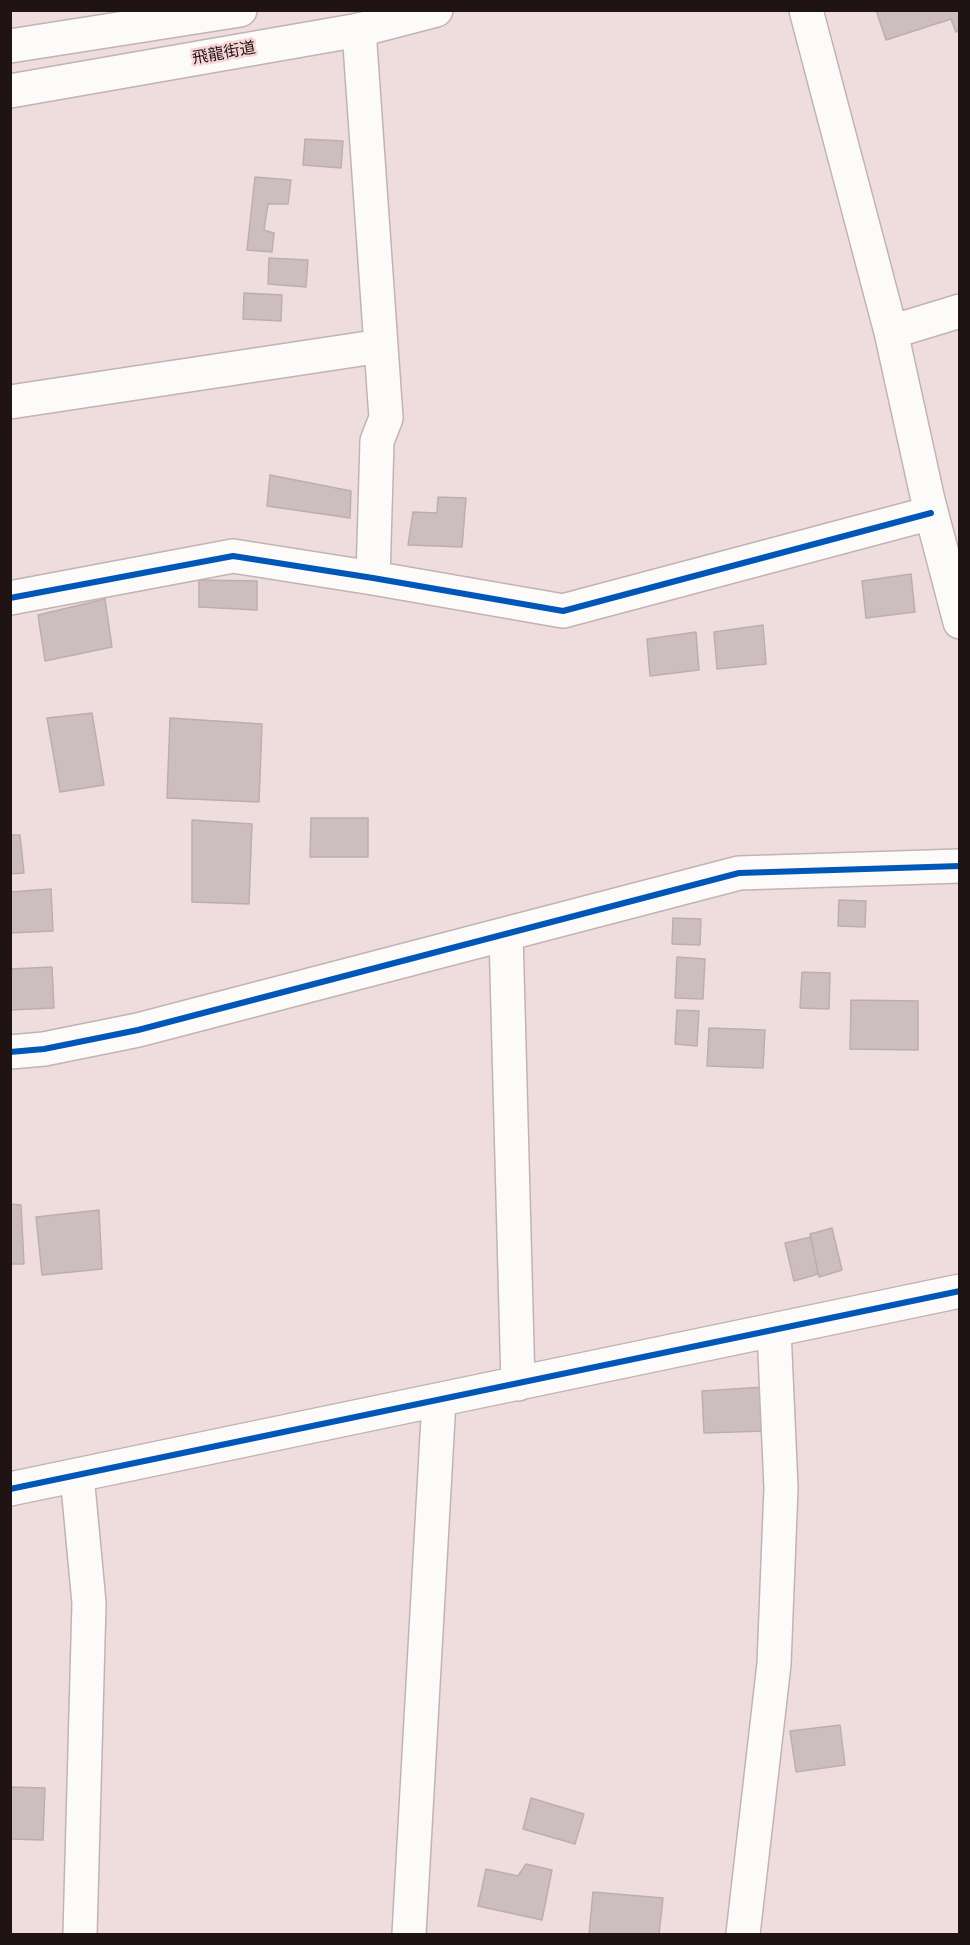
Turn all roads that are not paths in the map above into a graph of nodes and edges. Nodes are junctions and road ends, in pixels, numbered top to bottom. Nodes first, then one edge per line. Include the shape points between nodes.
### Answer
1 (240, 10) edge
2 (436, 10) edge
3 (806, 10) edge
4 (359, 30) junction
5 (10, 46) edge
6 (10, 91) edge
7 (960, 311) edge
8 (891, 332) junction
9 (381, 346) junction
10 (10, 402) edge
11 (931, 513) junction
12 (373, 578) junction
13 (10, 598) edge
14 (960, 622) edge
15 (960, 866) edge
16 (506, 934) junction
17 (10, 1052) edge
18 (960, 1291) edge
19 (774, 1330) junction
20 (518, 1384) junction
21 (439, 1400) junction
22 (77, 1475) junction
23 (10, 1490) edge
24 (80, 1935) edge
25 (409, 1935) edge
26 (743, 1935) edge

1 - 5 main road
2 - 4 main road, 飛龍街道
3 - 8 main road
4 - 6 main road, 飛龍街道
4 - 9 main road
7 - 8 main road
8 - 11 main road
9 - 10 main road
9 - 12 main road via 386,418 377,441
11 - 12 main road via 563,611
11 - 14 main road
12 - 13 main road via 233,556
15 - 16 main road via 739,873
16 - 17 main road via 138,1030
16 - 20 main road
18 - 19 main road
19 - 20 main road
19 - 26 main road via 781,1488 774,1664
20 - 21 main road
21 - 22 main road
21 - 25 main road
22 - 23 main road
22 - 24 main road via 89,1603

